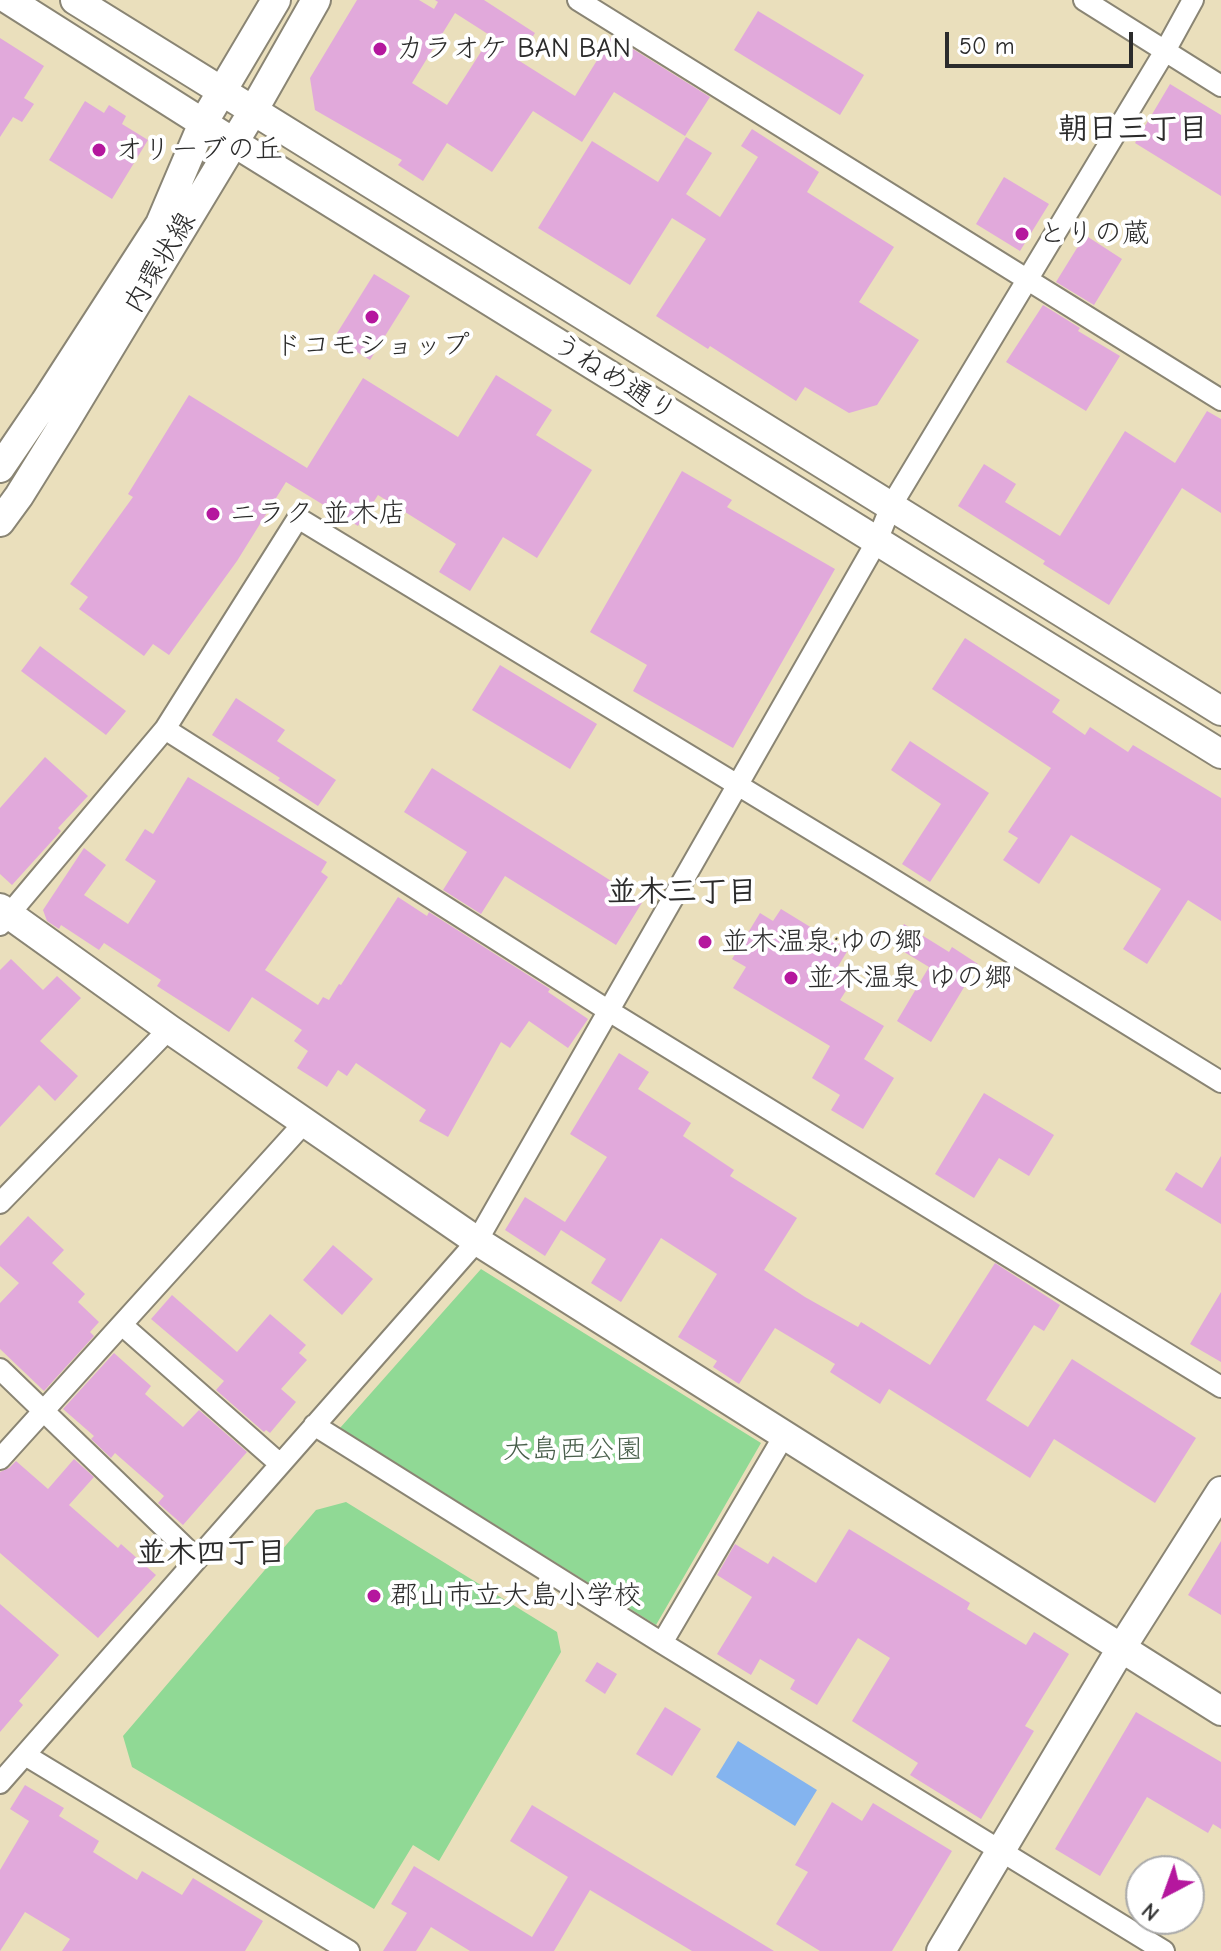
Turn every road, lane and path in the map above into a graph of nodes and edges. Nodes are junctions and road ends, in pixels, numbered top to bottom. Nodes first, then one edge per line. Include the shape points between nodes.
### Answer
1 (9, 0) edge
2 (75, 0) edge
3 (276, 0) edge
4 (316, 0) edge
5 (578, 0) edge
6 (1084, 0) edge
7 (1193, 0) edge
8 (1165, 51) junction
9 (1221, 86) edge
10 (222, 91) junction
11 (253, 111) junction
12 (203, 123) junction
13 (233, 142) junction
14 (1026, 280) junction
15 (1221, 400) edge
16 (0, 468) edge
17 (891, 506) junction
18 (0, 522) edge
19 (877, 541) junction
20 (1221, 711) edge
21 (165, 729) junction
22 (1221, 754) edge
23 (737, 785) junction
24 (3, 917) edge
25 (609, 1011) junction
26 (169, 1029) junction
27 (1221, 1082) edge
28 (304, 1123) junction
29 (0, 1203) edge
30 (477, 1241) junction
31 (122, 1325) junction
32 (0, 1369) edge
33 (1221, 1387) edge
34 (43, 1412) junction
35 (314, 1425) junction
36 (785, 1434) junction
37 (0, 1459) edge
38 (280, 1464) junction
39 (1221, 1491) edge
40 (197, 1559) junction
41 (662, 1643) junction
42 (1122, 1647) junction
43 (1221, 1711) edge
44 (25, 1755) junction
45 (0, 1783) edge
46 (1002, 1850) junction
47 (349, 1951) edge
48 (941, 1951) edge
49 (1164, 1951) edge

1 - 12 street, うねめ通り
2 - 10 street, うねめ通り
3 - 10 street, 内環状線
4 - 11 street, 内環状線
5 - 14 street
6 - 8 street
7 - 8 street
8 - 9 street
8 - 14 street
10 - 11 street, うねめ通り
10 - 12 street, 内環状線
11 - 13 street, 内環状線
11 - 17 street, うねめ通り
12 - 13 street, うねめ通り
12 - 16 street, 内環状線 via 160,224
13 - 18 street, 内環状線
13 - 19 street, うねめ通り
14 - 15 street
14 - 17 street
17 - 19 street
17 - 20 street, うねめ通り
19 - 22 street, うねめ通り
19 - 23 street
21 - 23 street via 298,518
21 - 24 street
21 - 25 street
23 - 25 street
23 - 27 street
24 - 26 street
25 - 30 street
25 - 33 street
26 - 28 street
26 - 29 street
28 - 30 street
28 - 31 street
30 - 35 street
30 - 36 street
31 - 34 street
31 - 38 street
32 - 34 street
34 - 37 street
34 - 40 street
35 - 38 street
35 - 41 street
36 - 41 street
36 - 42 street
38 - 40 street
39 - 42 street
40 - 44 street
41 - 46 street
42 - 43 street
42 - 46 street
44 - 45 street
44 - 47 street
46 - 48 street
46 - 49 street

